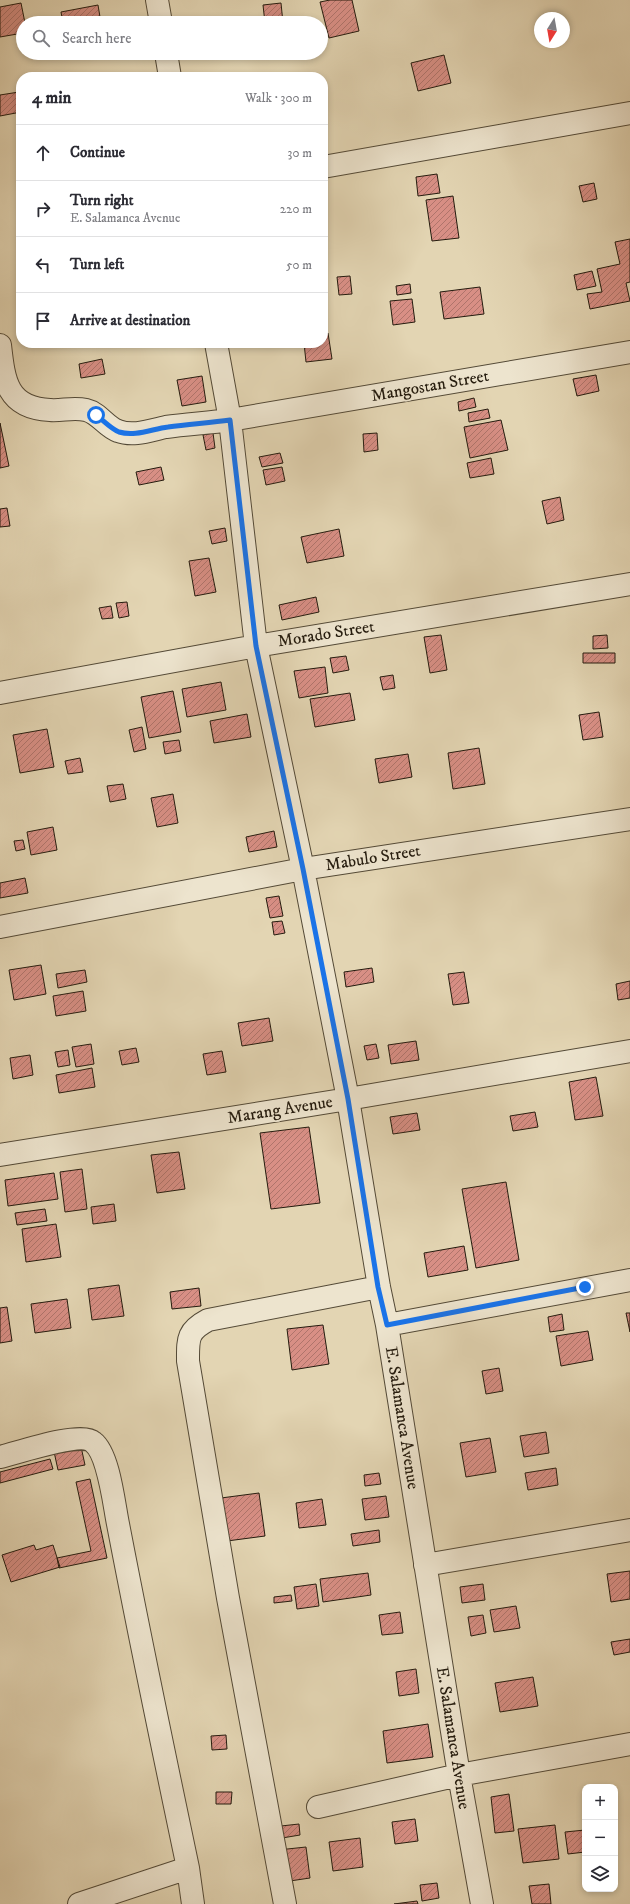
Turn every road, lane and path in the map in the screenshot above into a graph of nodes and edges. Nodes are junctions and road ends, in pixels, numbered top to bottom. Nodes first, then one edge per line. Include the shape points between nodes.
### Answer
1 (157, 0) edge
2 (160, 16) edge
3 (167, 60) edge
4 (169, 72) edge
5 (630, 113) edge
6 (328, 166) edge
7 (0, 345) edge
8 (217, 348) edge
9 (630, 352) edge
10 (230, 420) junction
11 (630, 584) edge
12 (256, 646) junction
13 (0, 693) edge
14 (630, 819) edge
15 (303, 869) junction
16 (0, 927) edge
17 (630, 1051) edge
18 (348, 1099) junction
19 (0, 1155) edge
20 (630, 1280) edge
21 (378, 1287) junction
22 (387, 1325) junction
23 (0, 1457) edge
24 (630, 1530) edge
25 (425, 1565) junction
26 (630, 1744) edge
27 (459, 1775) junction
28 (318, 1807) dead end
29 (188, 1868) junction
30 (80, 1904) edge
31 (193, 1904) edge
32 (285, 1904) edge
33 (482, 1904) edge

1 - 2 street
3 - 4 street
5 - 6 street
7 - 10 street, Mangostan Street via 7,388 24,406 49,410 88,410 119,432 128,433
8 - 10 street, E. Salamanca Avenue
9 - 10 street, Mangostan Street
10 - 12 street, E. Salamanca Avenue
11 - 12 street, Morado Street
12 - 13 street, Morado Street
12 - 15 street, E. Salamanca Avenue
14 - 15 street, Mabulo Street
15 - 16 street, Mabulo Street
15 - 18 street, E. Salamanca Avenue
17 - 18 street, Marang Avenue
18 - 19 street, Marang Avenue
18 - 21 street, E. Salamanca Avenue
20 - 22 street
21 - 22 street, E. Salamanca Avenue
21 - 32 street via 208,1320 195,1326 189,1336 188,1361
22 - 25 street, E. Salamanca Avenue
23 - 29 street via 82,1438 94,1442 101,1453 113,1489 139,1633
24 - 25 street
25 - 27 street, E. Salamanca Avenue
26 - 27 street
27 - 28 street
27 - 33 street, E. Salamanca Avenue
29 - 30 street
29 - 31 street

